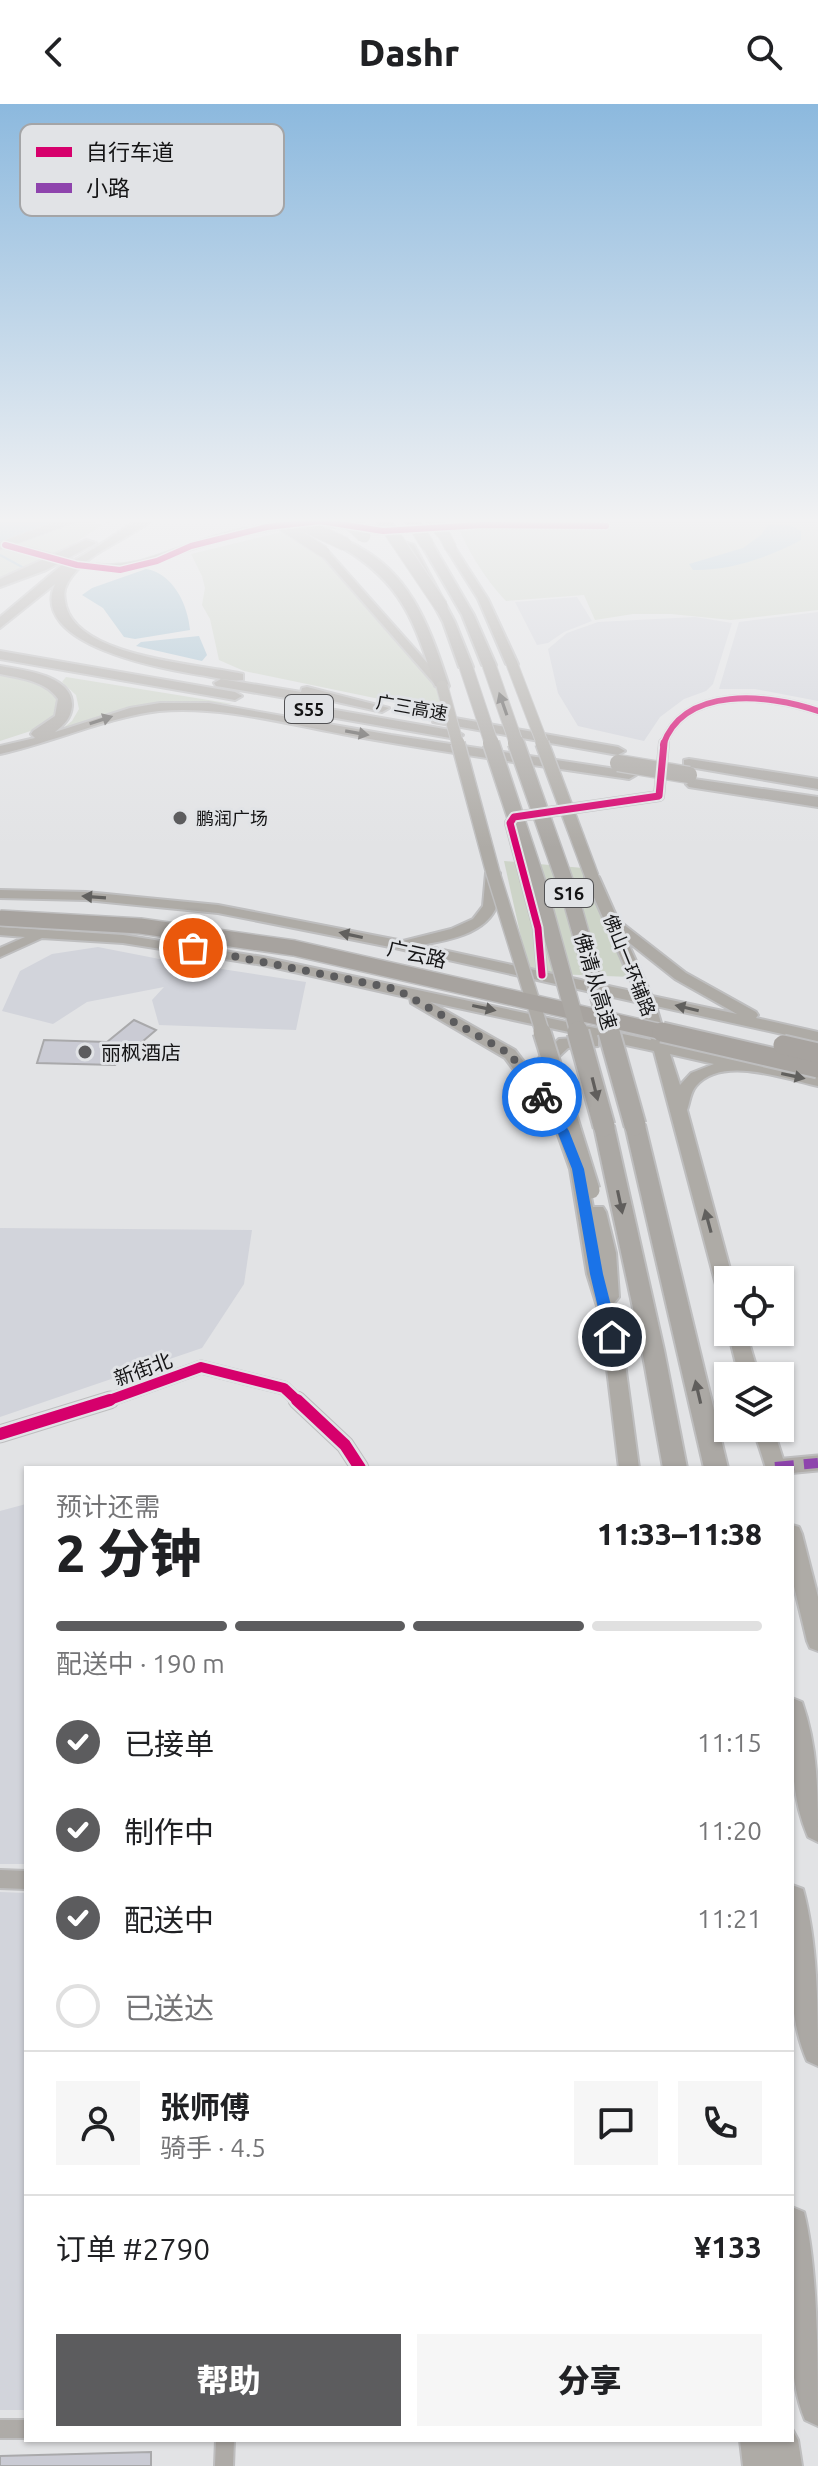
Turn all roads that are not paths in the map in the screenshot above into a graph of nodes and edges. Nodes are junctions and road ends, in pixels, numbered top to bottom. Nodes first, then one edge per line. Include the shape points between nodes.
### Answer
1 (74, 627) edge
2 (390, 627) edge
3 (422, 627) edge
4 (450, 627) edge
5 (472, 627) edge
6 (496, 627) edge
7 (0, 644) edge
8 (0, 655) edge
9 (0, 670) edge
10 (442, 686) junction
11 (818, 711) edge
12 (419, 716) junction
13 (0, 748) edge
14 (618, 757) junction
15 (691, 774) junction
16 (818, 784) edge
17 (818, 800) edge
18 (493, 873) junction
19 (0, 898) edge
20 (611, 917) junction
21 (0, 920) edge
22 (0, 931) edge
23 (49, 934) junction
24 (395, 944) junction
25 (0, 953) edge
26 (450, 956) junction
27 (542, 975) junction
28 (396, 989) junction
29 (421, 995) junction
30 (646, 999) junction
31 (783, 1030) junction
32 (818, 1037) edge
33 (818, 1053) edge
34 (663, 1054) junction
35 (742, 1063) junction
36 (818, 1068) edge
37 (818, 1081) edge
38 (682, 1118) junction
39 (563, 1131) junction
40 (720, 1266) edge
41 (610, 1319) junction
42 (0, 1434) edge
43 (768, 1442) edge
44 (818, 1463) edge
45 (359, 1466) edge
46 (629, 1466) edge
47 (675, 1466) edge
48 (716, 1466) edge
49 (776, 1466) edge
50 (786, 1466) edge
51 (794, 1542) edge
52 (818, 1641) edge
53 (794, 1721) edge
54 (818, 1827) edge
55 (0, 1879) edge
56 (24, 1880) edge
57 (794, 1912) edge
58 (818, 2050) edge
59 (794, 2238) edge
60 (818, 2407) edge
61 (0, 2429) edge
62 (24, 2429) edge
63 (225, 2442) edge
64 (756, 2442) edge
65 (782, 2442) edge
66 (224, 2466) edge
67 (759, 2466) edge
68 (786, 2466) edge

1 - 12 highway via 93,641 141,659
2 - 10 main road, bridge
3 - 10 highway
4 -> 47 highway, 佛清从高速 / S16, bridge via 528,849 604,1126
48 -> 5 highway, 佛清从高速 / S16, bridge via 635,1125 571,899
6 - 20 main road, 佛山一环辅路, bridge
7 - 12 highway, 广三高速 / S55
8 - 14 highway, 广三高速 / S55
9 - 13 highway via 51,685 66,705 60,719 44,732
10 - 18 main road, bridge
11 - 27 street via 759,699 708,705 678,719 669,731 658,766 659,796 514,817 510,823 538,928
12 - 14 highway, 广三高速 / S55
13 -> 15 highway via 22,747 130,712 200,706 629,775
14 - 15 highway, 广三高速 / S55, bridge
15 - 16 highway, 广三高速 / S55
15 - 17 highway
18 - 24 main road, bridge via 490,909 478,922 425,941
18 - 41 main road, bridge via 591,1190 607,1253
19 - 21 main road
24 -> 19 main road, 广云路 via 218,909 86,896
19 - 33 main road, 广云路, bridge via 245,930
20 - 30 main road, 佛山一环辅路
20 - 31 main road via 697,988
21 - 36 main road, 广云路, bridge via 140,926 294,948
22 - 23 main road, 广云路
23 - 25 main road
23 - 28 main road, 广云路 via 193,948
24 - 26 main road, 广云路
26 - 27 main road, 广云路
26 - 29 main road via 455,965 452,980 439,992
27 - 30 main road, 广云路
28 - 29 main road, 广云路
28 - 39 main road via 510,1054
29 -> 34 main road, 广云路
31 -> 30 main road, 广云路
30 - 34 main road, 佛山一环辅路
31 - 32 main road, 广云路
34 - 35 main road, 广云路
34 - 38 main road, 佛山一环辅路
34 - 39 main road via 598,1041 564,1043 544,1062
35 -> 37 main road, 广云路
35 - 38 main road via 709,1069 691,1080 681,1094
40 -> 38 main road, 佛山一环辅路
39 - 41 main road via 578,1169 596,1274
41 - 46 main road
42 - 45 street, 新街北 via 201,1367 284,1388 345,1445
43 - 49 main road
44 - 50 street
51 - 52 main road
53 - 54 highway
55 - 56 street
57 - 58 highway
59 - 60 highway
61 - 62 street
63 - 66 street
64 - 67 main road
65 - 68 main road

